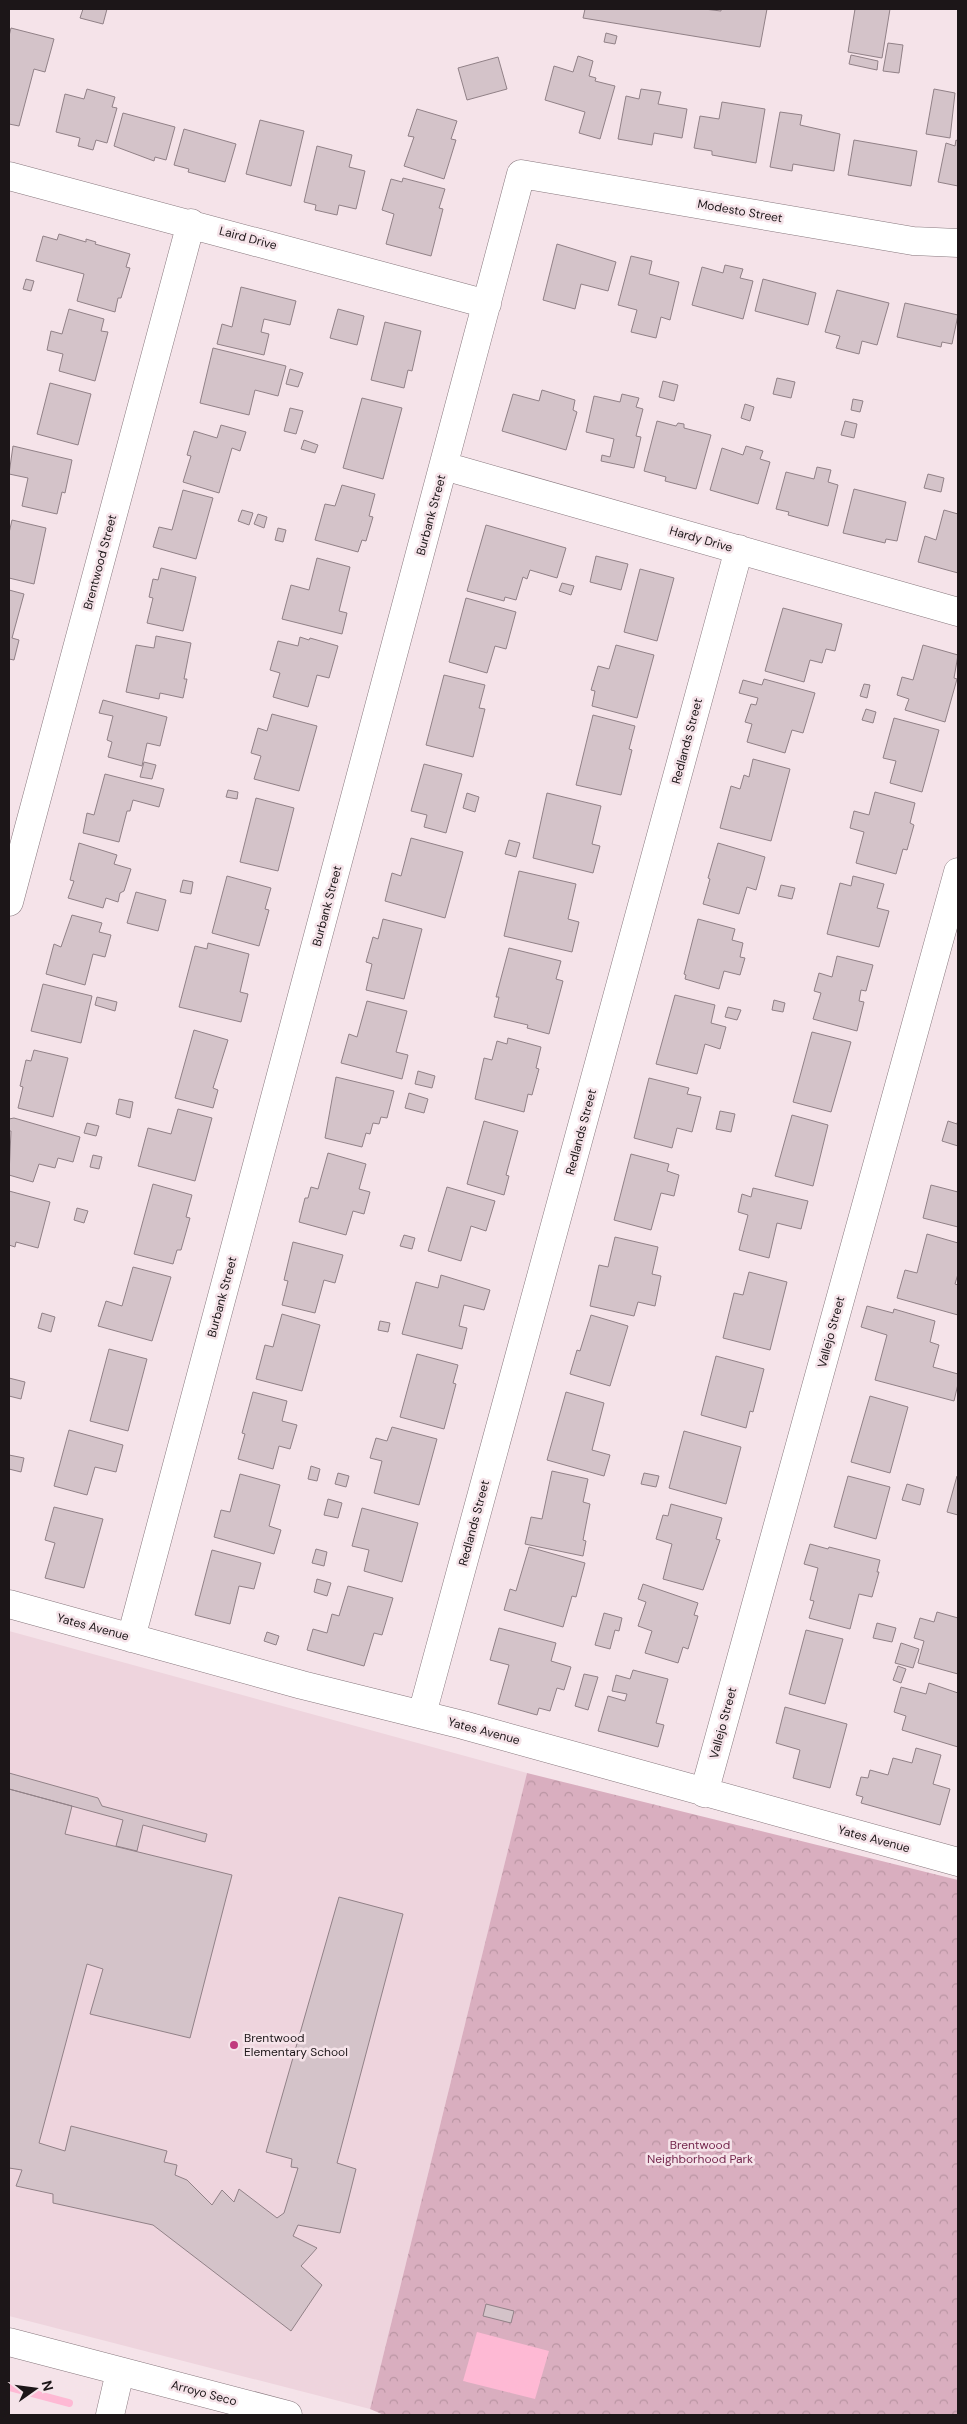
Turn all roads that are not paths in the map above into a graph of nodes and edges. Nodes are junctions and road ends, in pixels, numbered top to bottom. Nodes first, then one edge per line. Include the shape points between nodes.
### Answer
1 (521, 174) joint
2 (9, 176) edge
3 (191, 223) junction
4 (958, 243) edge
5 (487, 304) junction
6 (444, 466) junction
7 (739, 549) junction
8 (958, 612) edge
9 (958, 872) edge
10 (9, 902) edge
11 (9, 1604) edge
12 (132, 1638) junction
13 (422, 1714) junction
14 (704, 1793) junction
15 (958, 1862) edge
16 (9, 2342) edge
17 (120, 2372) junction
18 (110, 2415) edge
19 (288, 2415) edge

1 - 4 street, Modesto Street via 914,241
1 - 5 street, Burbank Street
2 - 3 street, Laird Drive
3 - 5 street, Laird Drive
3 - 10 street, Brentwood Street
5 - 6 street, Burbank Street
6 - 7 street, Hardy Drive
6 - 12 street, Burbank Street
7 - 8 street, Hardy Drive
7 - 13 street, Redlands Street
9 - 14 street, Vallejo Street
11 - 12 street, Yates Avenue
12 - 13 street, Yates Avenue
13 - 14 street, Yates Avenue
14 - 15 street, Yates Avenue
16 - 17 street, Arroyo Seco
17 - 18 street
17 - 19 street, Arroyo Seco

